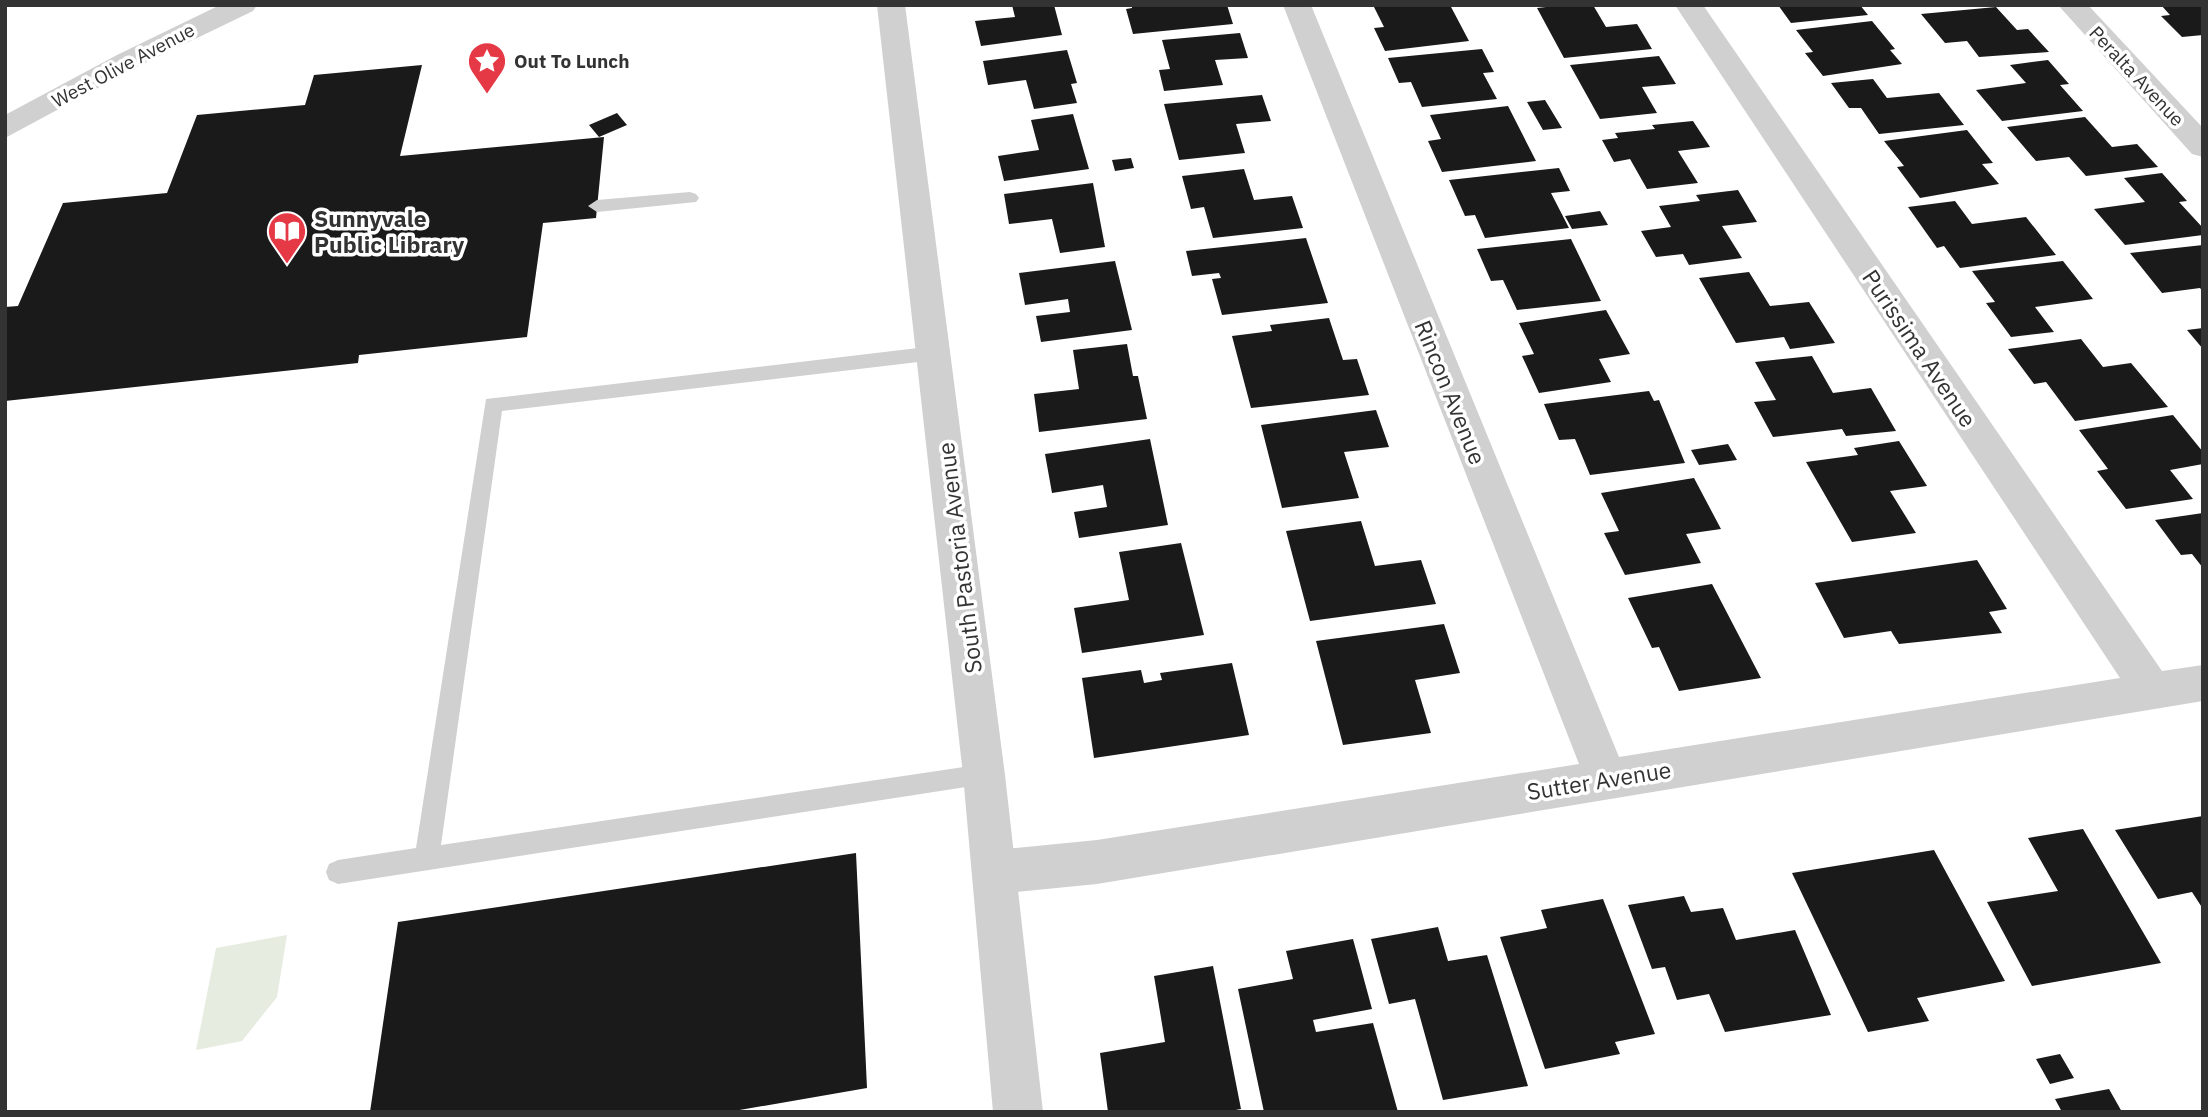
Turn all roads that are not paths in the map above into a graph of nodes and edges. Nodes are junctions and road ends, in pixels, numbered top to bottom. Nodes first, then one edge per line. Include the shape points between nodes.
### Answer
1 (243, 5) edge
2 (891, 5) edge
3 (1297, 5) edge
4 (1689, 5) edge
5 (2072, 5) edge
6 (5, 128) edge
7 (2203, 146) edge
8 (690, 198) dead end
9 (597, 206) dead end
10 (935, 353) junction
11 (2203, 683) edge
12 (2152, 691) junction
13 (984, 775) junction
14 (1606, 779) junction
15 (427, 858) junction
16 (338, 872) dead end
17 (995, 872) junction
18 (1018, 1112) edge

1 - 6 street, West Olive Avenue via 127,61
2 - 10 street, South Pastoria Avenue
3 - 14 street, Rincon Avenue
4 - 12 street, Purissima Avenue
5 - 7 street, Peralta Avenue
8 - 9 lane
10 - 13 street, South Pastoria Avenue
10 - 15 lane via 493,404
11 - 12 street, Sutter Avenue
12 - 14 street, Sutter Avenue
13 - 15 lane
13 - 17 street, South Pastoria Avenue
14 - 17 street, Sutter Avenue via 1097,862
15 - 16 lane
17 - 18 street, South Pastoria Avenue

